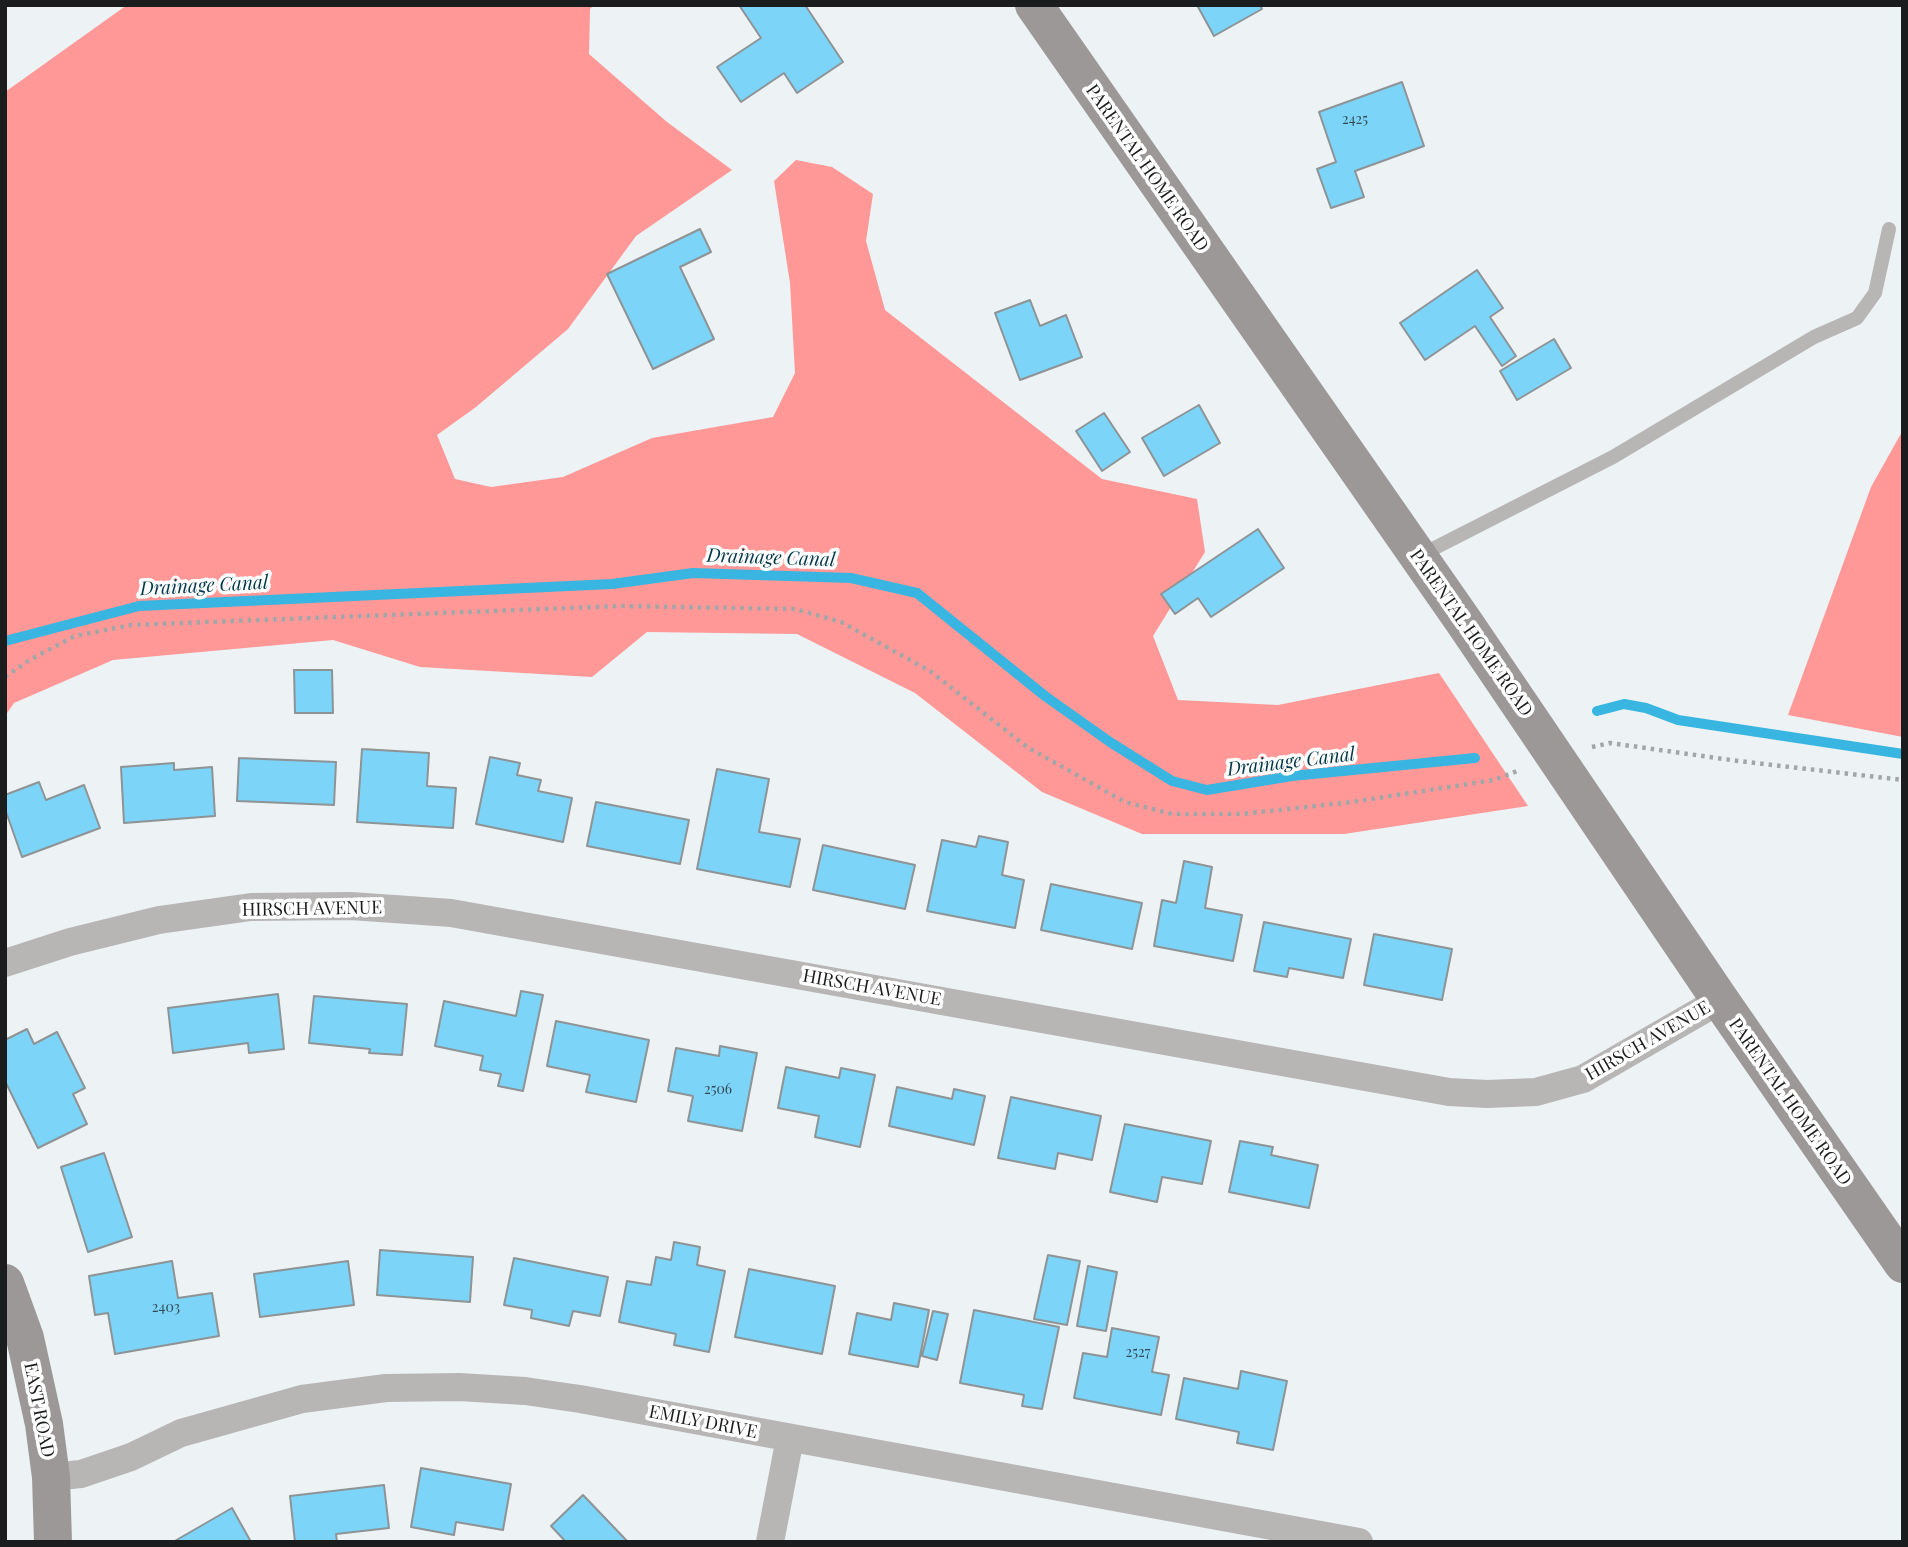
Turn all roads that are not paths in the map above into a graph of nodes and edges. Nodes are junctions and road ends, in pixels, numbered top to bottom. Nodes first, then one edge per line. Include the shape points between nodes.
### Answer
1 (1034, 5) edge
2 (1889, 229) dead end
3 (1418, 556) junction
4 (5, 963) edge
5 (1720, 1000) junction
6 (1897, 1242) edge
7 (5, 1283) edge
8 (790, 1438) junction
9 (51, 1477) junction
10 (53, 1542) edge
11 (769, 1542) edge
12 (1360, 1542) edge

1 - 3 street, PARENTAL HOME ROAD
2 - 3 lane via 1875,293 1857,318 1814,337 1614,457
3 - 5 street, PARENTAL HOME ROAD
4 - 5 street, HIRSCH AVENUE via 159,920 251,907 351,906 451,913 1448,1092 1488,1094 1536,1092 1583,1079
5 - 6 street, PARENTAL HOME ROAD
7 - 9 street, EAST ROAD via 24,1338
8 - 9 street, EMILY DRIVE via 525,1391 386,1388 302,1399 241,1415 181,1433 81,1474
8 - 11 street
8 - 12 street, EMILY DRIVE
9 - 10 street, EAST ROAD

